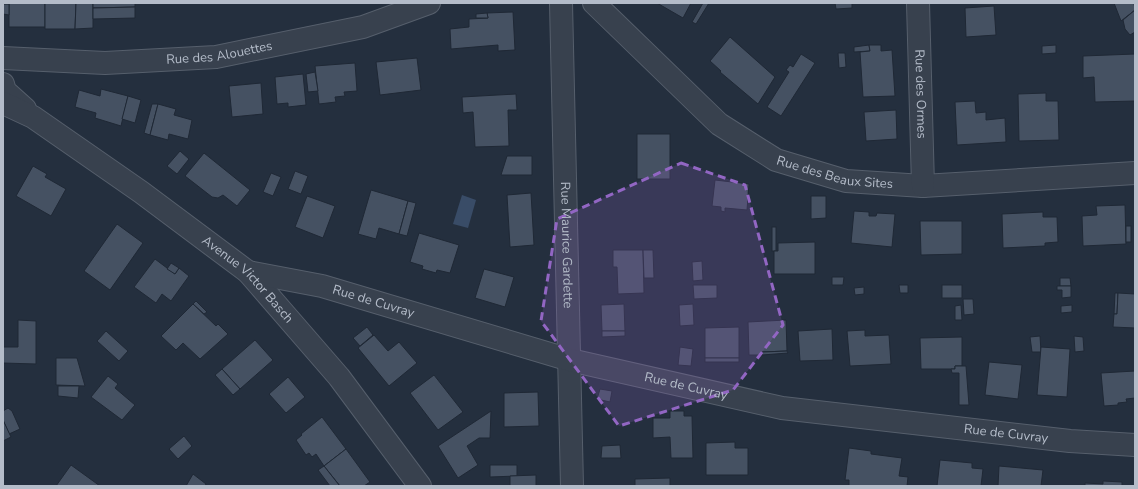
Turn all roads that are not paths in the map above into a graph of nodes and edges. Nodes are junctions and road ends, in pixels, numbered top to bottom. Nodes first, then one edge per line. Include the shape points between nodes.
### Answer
1 (429, 3) edge
2 (561, 3) edge
3 (594, 3) edge
4 (918, 3) edge
5 (3, 58) edge
6 (3, 84) edge
7 (3, 103) edge
8 (33, 117) junction
9 (1135, 174) edge
10 (923, 186) junction
11 (248, 272) junction
12 (570, 360) junction
13 (1135, 445) edge
14 (420, 486) edge
15 (572, 486) edge

1 - 5 street, Rue des Alouettes via 363,27 216,57 105,64
2 - 12 street, Rue Maurice Gardette
3 - 10 street, Rue des Beaux Sites via 719,124 776,160 846,181
4 - 10 street, Rue des Ormes
6 - 8 street, Avenue Victor Basch via 6,91
7 - 8 street, Avenue Victor Basch
8 - 11 street, Avenue Victor Basch via 141,192
9 - 10 street, Rue des Beaux Sites
11 - 12 street, Rue de Cuvray via 322,286
11 - 14 street, Avenue Victor Basch via 339,377
12 - 13 street, Rue de Cuvray via 782,408 1070,441
12 - 15 street, Rue Maurice Gardette

